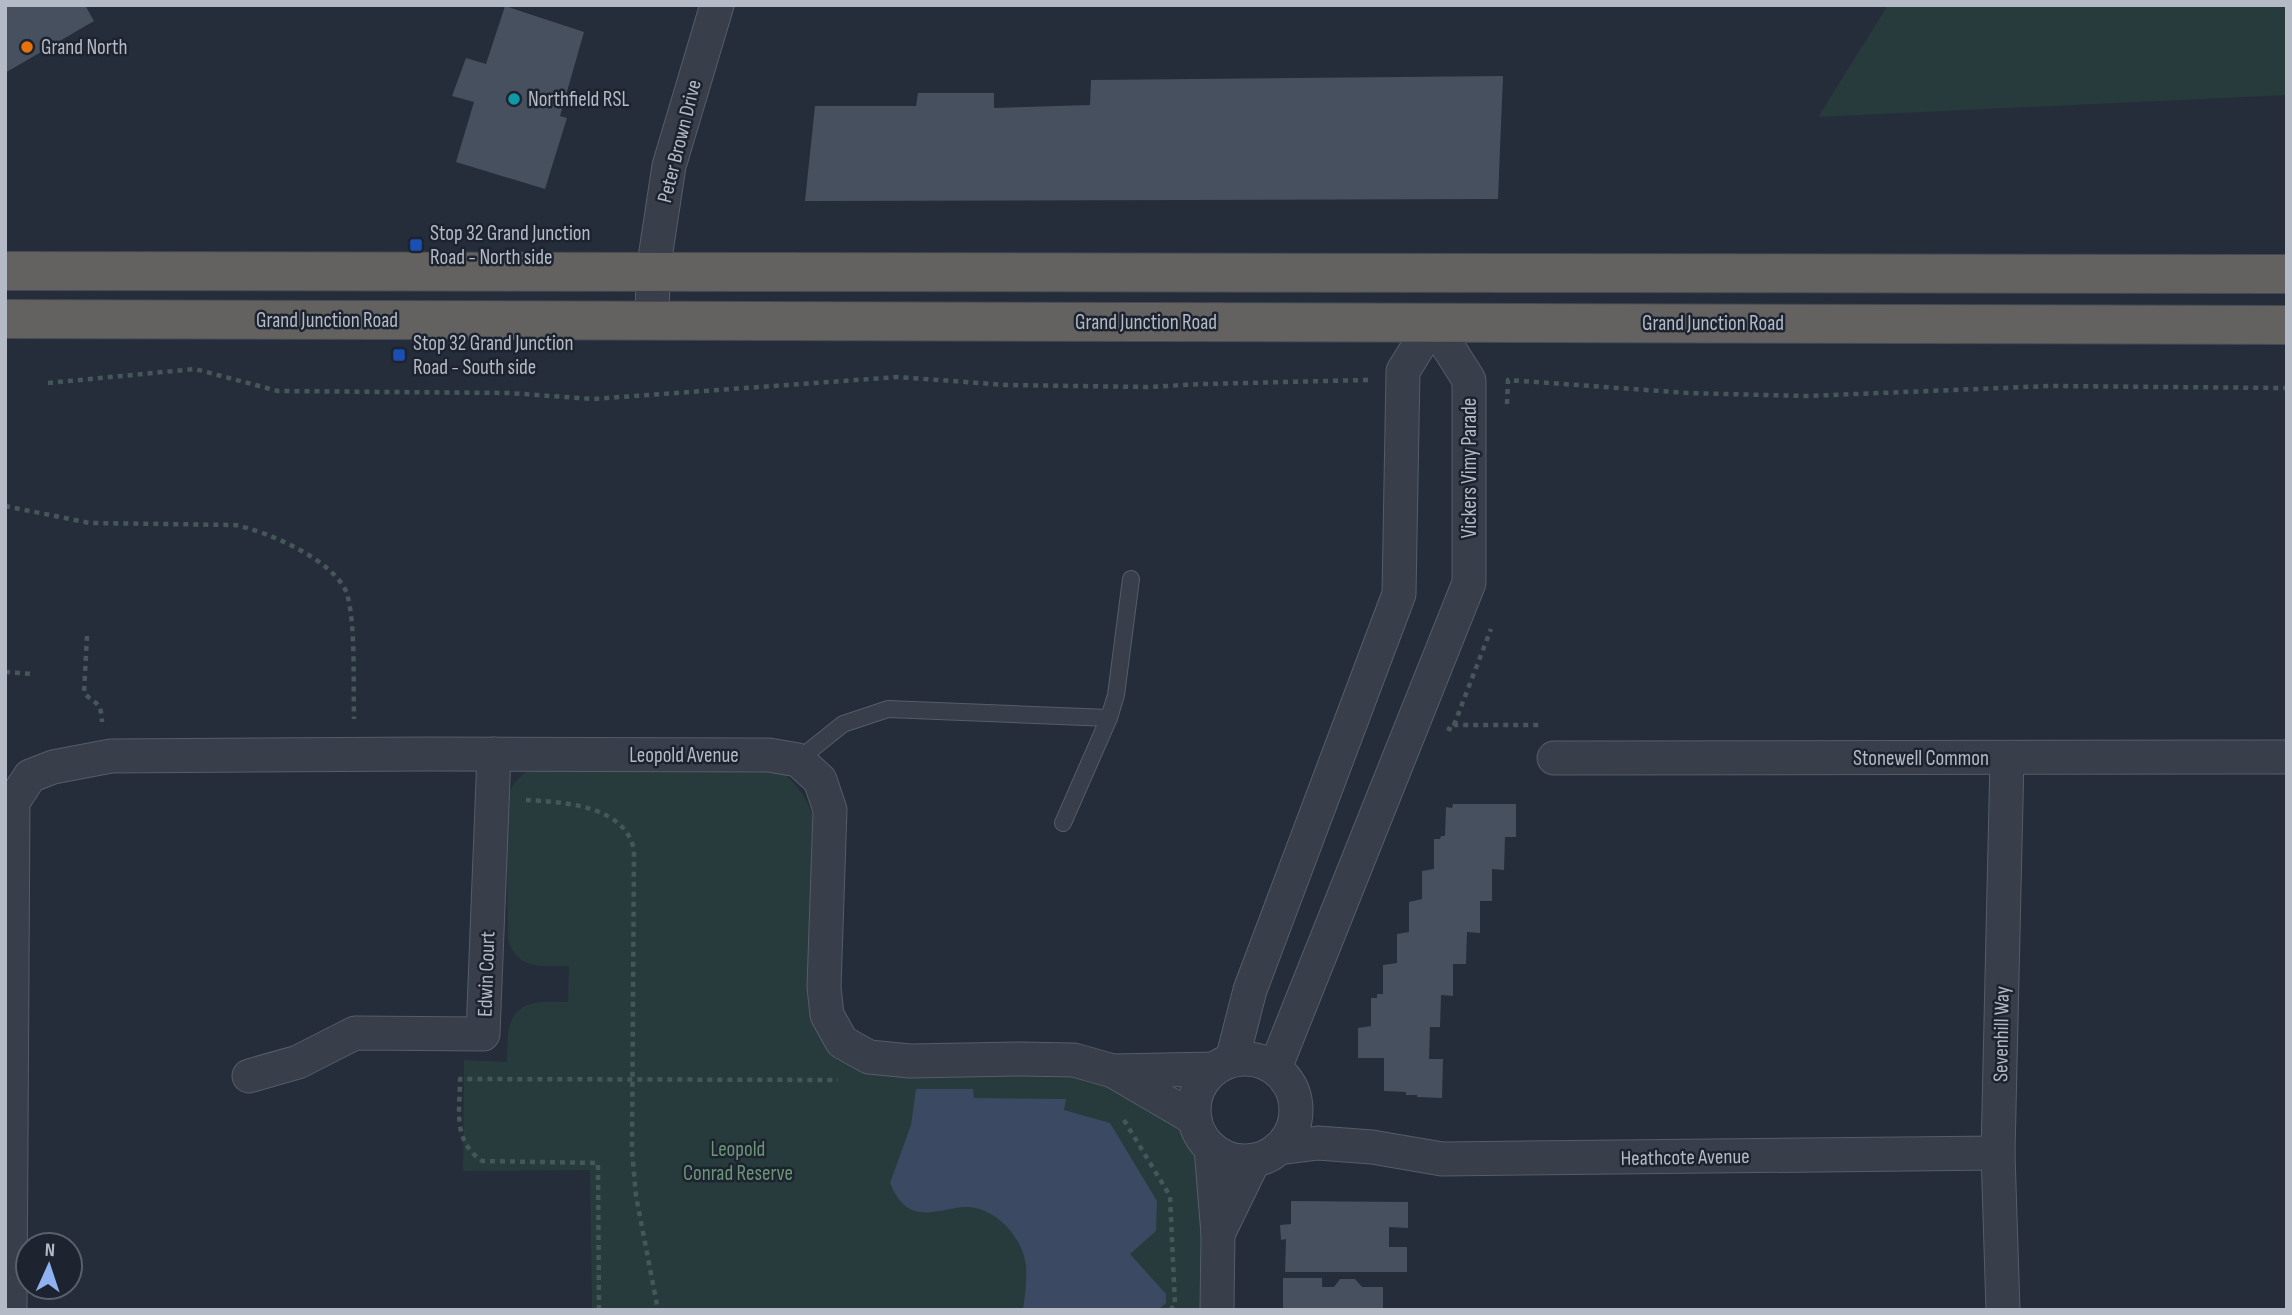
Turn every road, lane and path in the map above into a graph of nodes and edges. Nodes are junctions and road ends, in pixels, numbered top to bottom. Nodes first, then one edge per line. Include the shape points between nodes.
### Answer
1 (717, 5) edge
2 (5, 271) edge
3 (653, 271) junction
4 (1434, 272) junction
5 (2287, 274) edge
6 (5, 319) edge
7 (652, 321) junction
8 (1433, 323) junction
9 (2287, 325) edge
10 (1377, 381) dead end
11 (48, 383) dead end
12 (2287, 388) edge
13 (1507, 414) dead end
14 (5, 506) edge
15 (1131, 579) dead end
16 (1491, 627) dead end
17 (88, 636) dead end
18 (5, 673) edge
19 (33, 674) dead end
20 (1109, 718) junction
21 (102, 723) dead end
22 (494, 754) junction
23 (356, 755) junction
24 (2287, 757) edge
25 (1554, 758) joint
26 (2007, 758) junction
27 (798, 760) junction
28 (515, 800) dead end
29 (1063, 823) dead end
30 (1223, 1065) junction
31 (1113, 1071) junction
32 (248, 1076) dead end
33 (633, 1079) junction
34 (852, 1080) dead end
35 (1285, 1080) junction
36 (1123, 1118) dead end
37 (1195, 1119) junction
38 (1372, 1147) junction
39 (1211, 1148) junction
40 (1998, 1153) junction
41 (1267, 1154) junction
42 (1218, 1234) junction
43 (10, 1310) edge
44 (599, 1310) edge
45 (659, 1310) edge
46 (1170, 1310) edge
47 (1217, 1310) edge
48 (2003, 1310) edge

1 - 3 street, Peter Brown Drive via 669,166
2 - 3 highway
3 - 4 highway
3 - 7 street, Peter Brown Drive
4 - 5 highway
4 - 8 highway
6 - 7 highway, Grand Junction Road
7 - 8 highway, Grand Junction Road
8 - 9 highway, Grand Junction Road
8 - 30 street via 1403,371 1399,594
8 - 35 street, Vickers Vimy Parade via 1469,380 1469,583
10 - 11 path via 1147,387 1006,385 898,377 593,399 509,393 278,391 195,369
12 - 13 path via 2049,386 1808,396 1508,380
14 - 23 path via 90,523 235,524 286,543 323,566 346,593
15 - 20 lane
16 - 25 path via 1453,727 1545,725
17 - 21 path via 85,693 102,708
18 - 19 path
20 - 27 lane via 888,709 843,723
20 - 29 lane
22 - 23 street, Leopold Avenue
22 - 27 street, Leopold Avenue via 769,755
22 - 32 street, Edwin Court via 483,1034 355,1033 298,1062
23 - 43 street, Leopold Avenue via 111,757 53,767 30,776 13,802
24 - 26 street, Stonewell Common
25 - 26 street, Stonewell Common
26 - 40 street, Sevenhill Way
27 - 31 street via 820,780 830,810 824,987 827,1015 842,1042 869,1057 1074,1060
28 - 33 path via 582,807 606,815 631,838
30 - 31 street
30 - 35 street via 1247,1059 1262,1061
30 - 37 street via 1198,1091
31 - 37 street
33 - 34 path
33 - 44 path via 460,1079 460,1132 472,1154 482,1160 598,1163
33 - 45 path via 636,1196
35 - 38 street, Heathcote Avenue via 1321,1120
35 - 41 street via 1297,1108 1295,1123 1289,1137
36 - 46 path via 1170,1196 1175,1305
37 - 39 street
38 - 40 street, Heathcote Avenue via 1442,1159
38 - 41 street, Heathcote Avenue via 1318,1143
39 - 41 street via 1239,1161
39 - 42 street
40 - 48 street, Sevenhill Way
41 - 42 street
42 - 47 street

